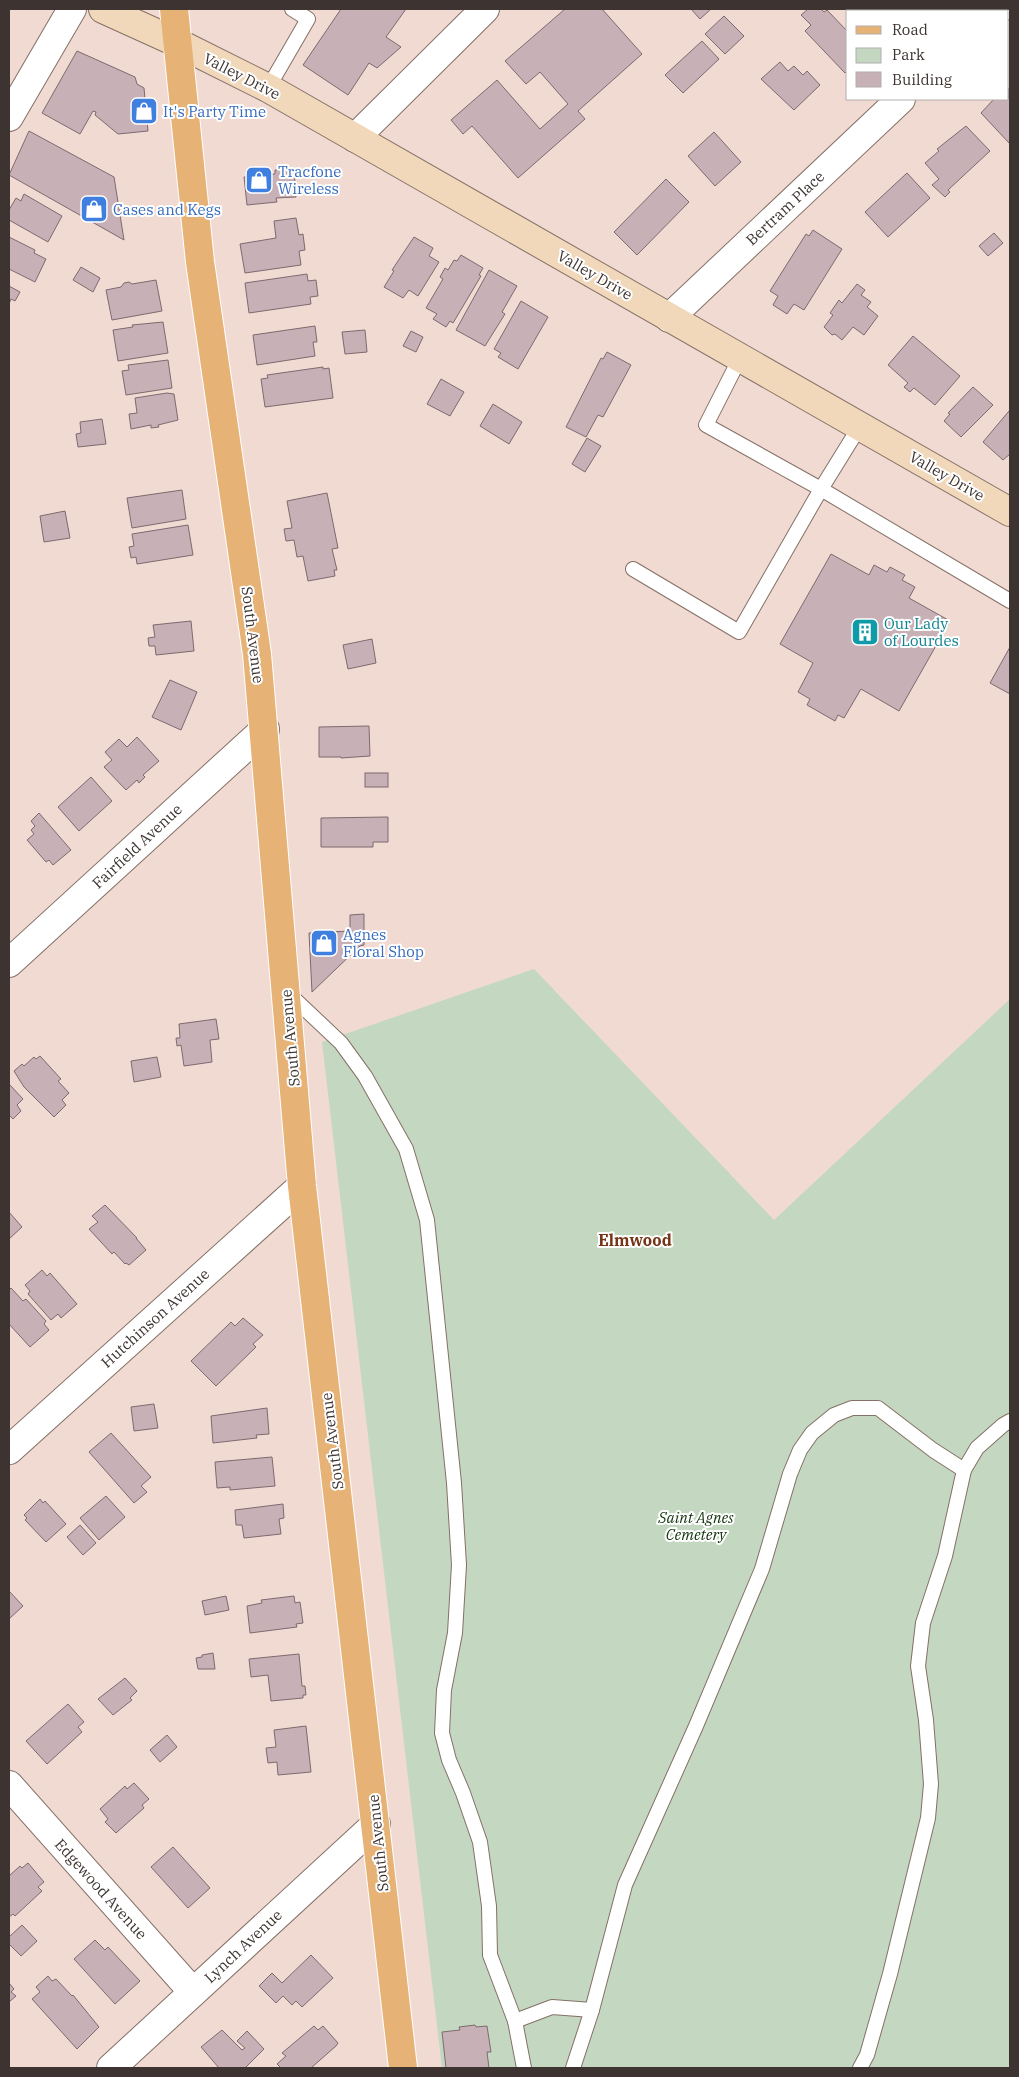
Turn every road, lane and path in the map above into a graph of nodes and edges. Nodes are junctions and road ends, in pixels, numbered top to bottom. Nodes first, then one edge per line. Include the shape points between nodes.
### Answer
1 (72, 9) edge
2 (103, 9) edge
3 (174, 9) edge
4 (292, 9) edge
5 (485, 9) edge
6 (178, 43) junction
7 (268, 88) junction
8 (900, 100) edge
9 (9, 117) edge
10 (355, 138) junction
11 (669, 318) junction
12 (740, 358) junction
13 (860, 426) junction
14 (821, 489) junction
15 (1010, 512) edge
16 (633, 569) dead end
17 (1010, 601) edge
18 (264, 729) junction
19 (9, 964) edge
20 (286, 991) junction
21 (302, 1186) junction
22 (1010, 1421) edge
23 (9, 1450) edge
24 (964, 1470) junction
25 (9, 1785) edge
26 (376, 1824) junction
27 (193, 1992) junction
28 (592, 2010) junction
29 (515, 2021) junction
30 (111, 2068) edge
31 (403, 2068) edge
32 (524, 2068) edge
33 (573, 2068) edge
34 (860, 2068) edge

1 - 9 street
2 - 6 main road, Valley Drive
3 - 6 main road, South Avenue
4 - 7 lane via 308,19
5 - 10 street
6 - 7 main road, Valley Drive
6 - 18 main road, South Avenue via 200,262 257,654
7 - 10 main road, Valley Drive
8 - 11 street, Bertram Place
10 - 11 main road, Valley Drive
11 - 12 main road, Valley Drive
12 - 13 main road, Valley Drive
12 - 14 lane via 706,426
13 - 14 lane
13 - 15 main road, Valley Drive
14 - 16 lane via 739,632
14 - 17 lane
18 - 19 street, Fairfield Avenue
18 - 20 main road, South Avenue
20 - 21 main road, South Avenue
20 - 29 lane via 341,1043 365,1076 406,1149 427,1220 454,1483 459,1564 455,1633 444,1690 442,1734 480,1842 489,1906 490,1955
21 - 23 street, Hutchinson Avenue
21 - 26 main road, South Avenue
22 - 24 lane via 977,1448
24 - 28 lane via 878,1408 852,1408 834,1415 812,1433 800,1450 758,1578 625,1885
24 - 34 lane via 945,1556 923,1623 918,1666 931,1784 928,1818 890,1974
25 - 27 street, Edgewood Avenue
26 - 27 street, Lynch Avenue
26 - 31 main road, South Avenue
27 - 30 street, Lynch Avenue
28 - 29 lane via 552,2007
28 - 33 lane
29 - 32 lane

